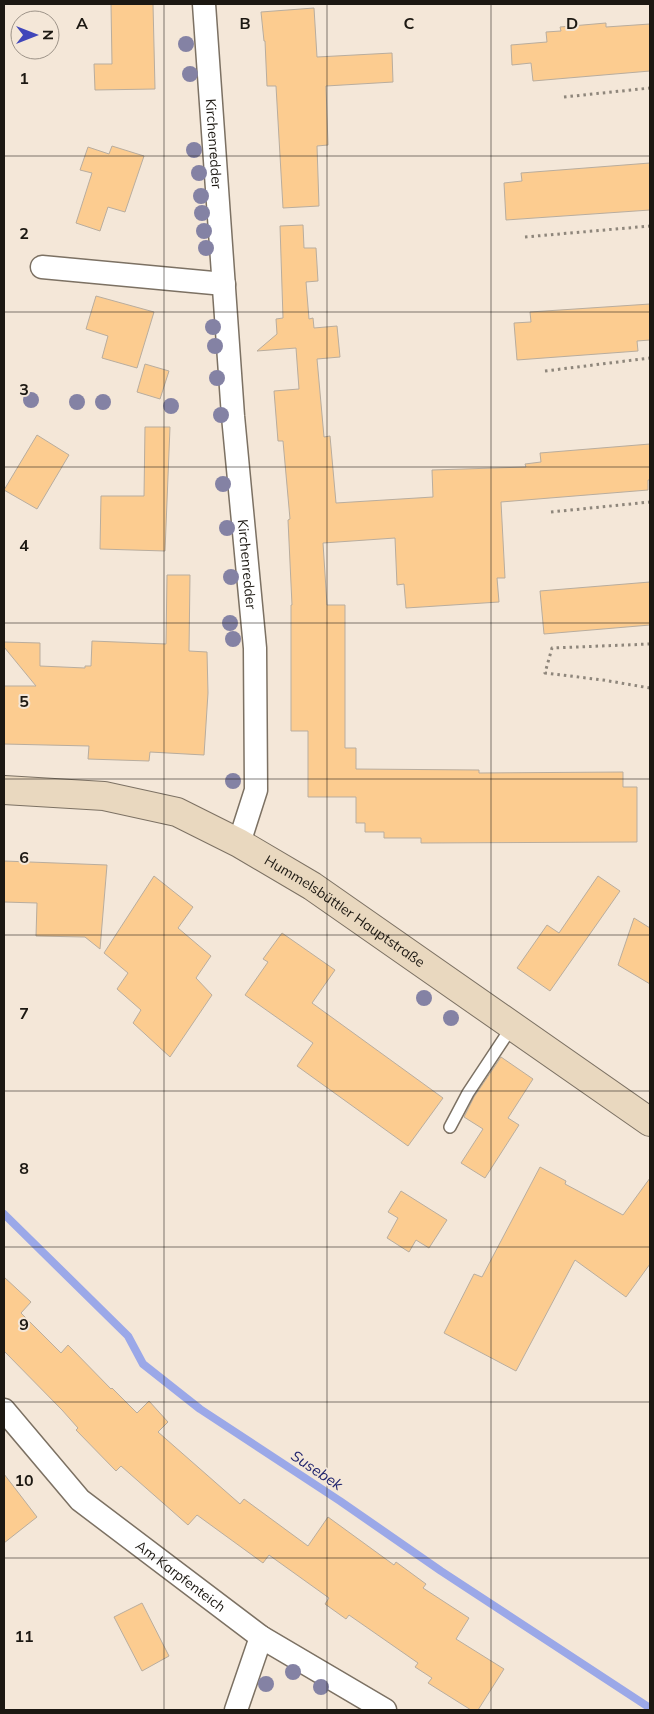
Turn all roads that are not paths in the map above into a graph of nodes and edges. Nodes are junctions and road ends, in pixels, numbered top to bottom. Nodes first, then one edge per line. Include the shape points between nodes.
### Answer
1 (204, 4) edge
2 (42, 267) dead end
3 (224, 284) junction
4 (4, 790) edge
5 (239, 843) junction
6 (513, 1025) junction
7 (650, 1122) edge
8 (450, 1127) dead end
9 (4, 1410) edge
10 (261, 1637) junction
11 (236, 1710) edge
12 (385, 1710) edge

1 - 3 street, Kirchenredder
2 - 3 street
3 - 5 street, Kirchenredder via 255,648 256,790
4 - 5 main road, Hummelsbüttler Hauptstraße via 104,796 176,812
5 - 6 main road, Hummelsbüttler Hauptstraße via 312,886
6 - 7 main road, Hummelsbüttler Hauptstraße
6 - 8 lane via 468,1093
9 - 10 street, Am Karpfenteich via 80,1500
10 - 11 street
10 - 12 street, Am Karpfenteich

